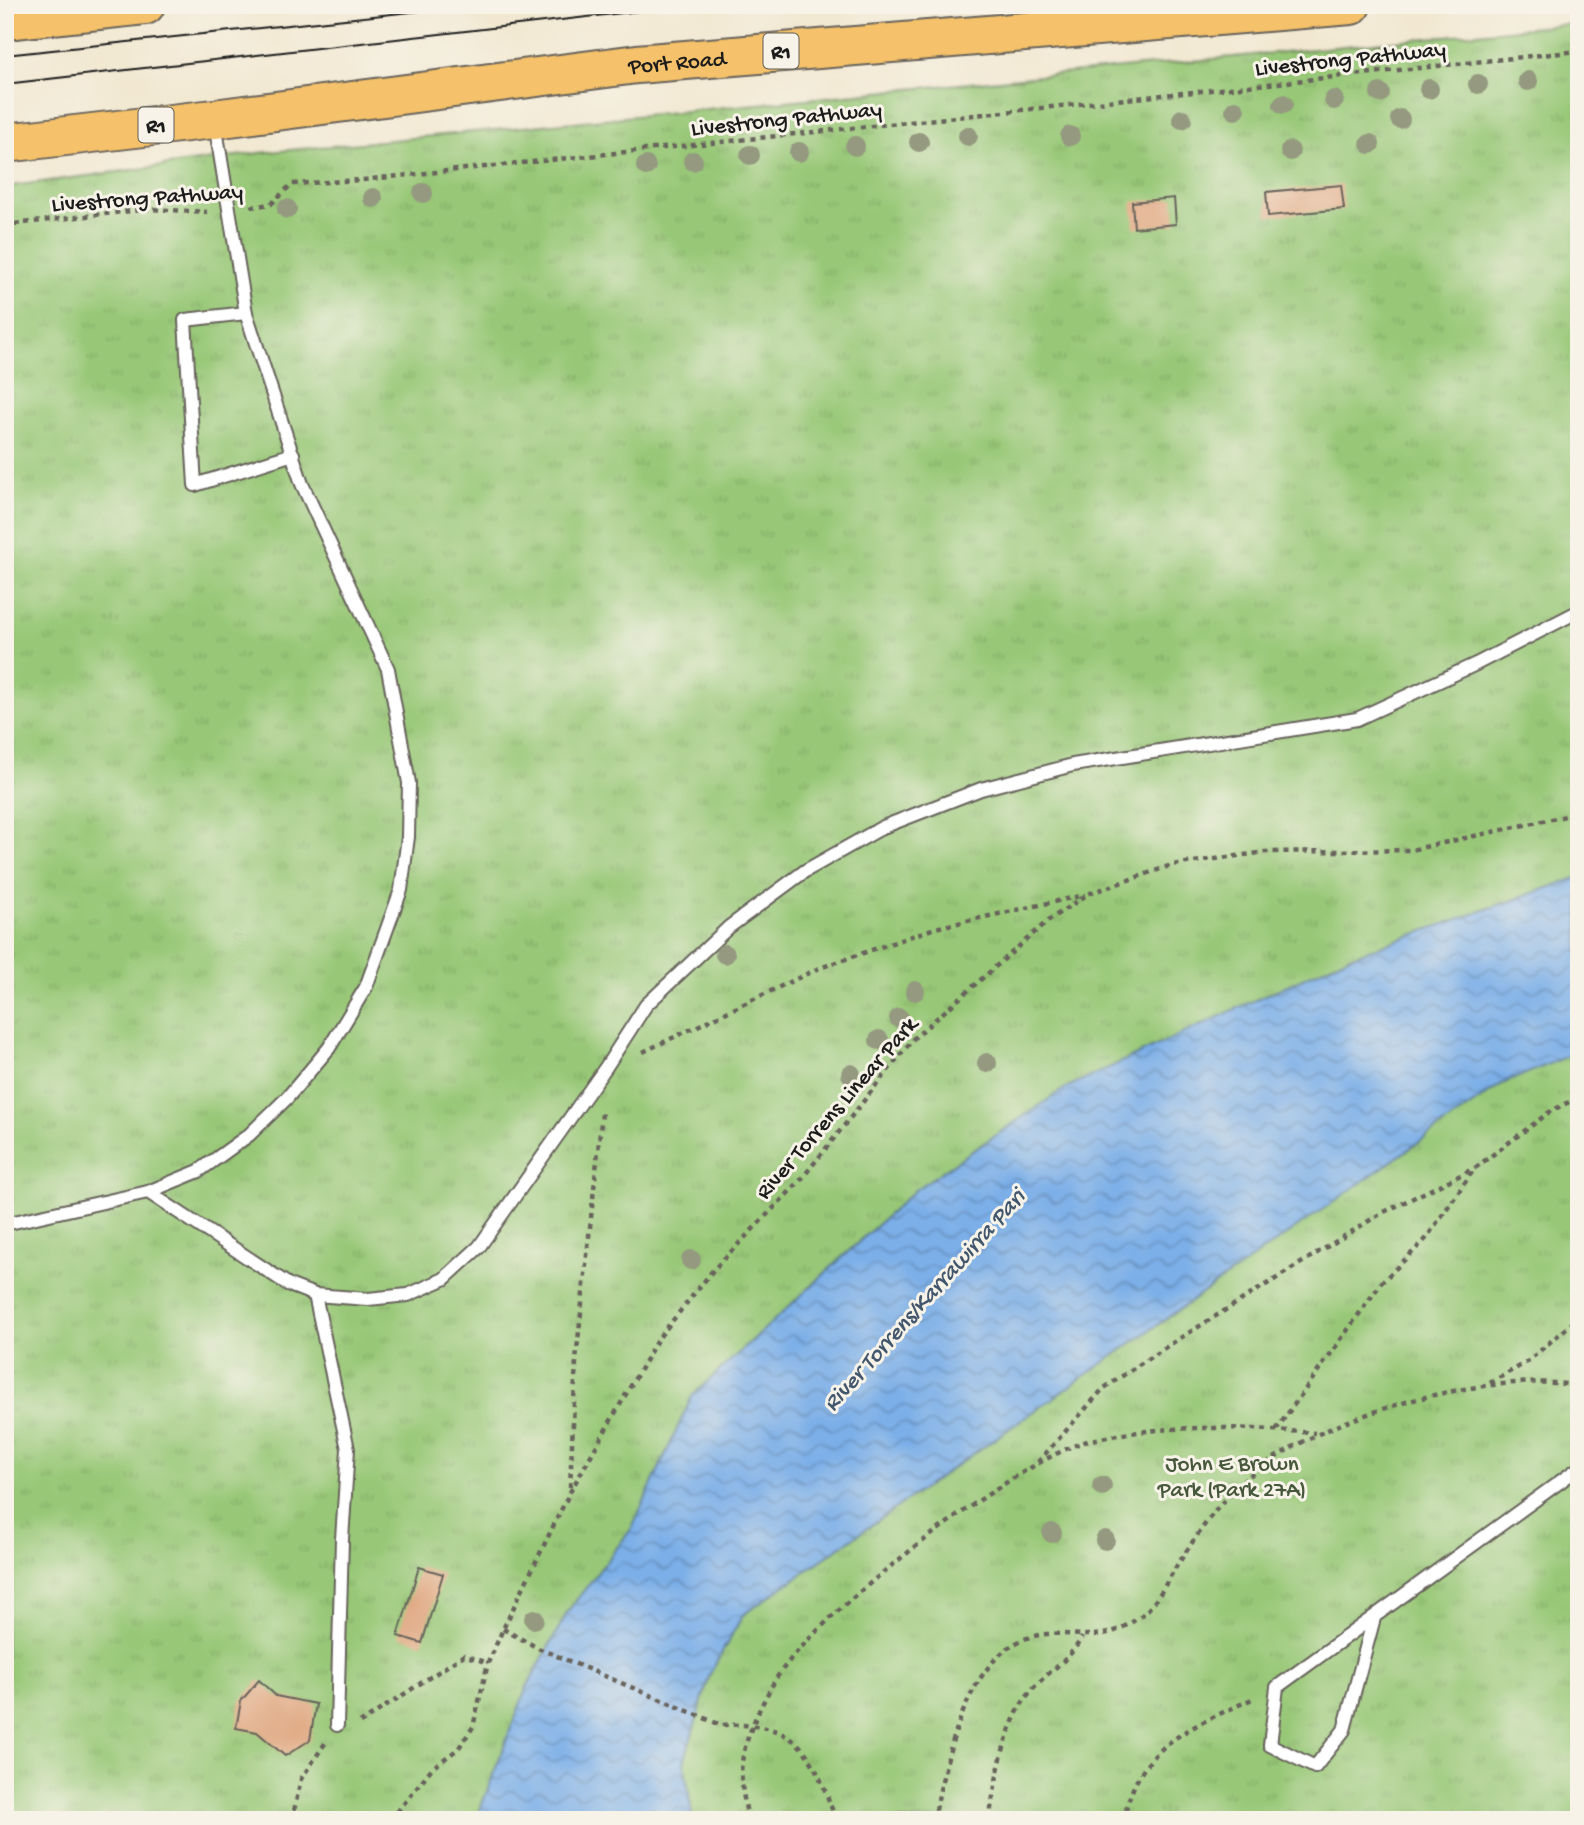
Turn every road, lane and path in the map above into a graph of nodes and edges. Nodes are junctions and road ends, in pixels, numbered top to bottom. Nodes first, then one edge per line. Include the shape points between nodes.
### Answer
1 (145, 5) edge
2 (1351, 5) edge
3 (5, 20) edge
4 (1579, 51) edge
5 (214, 119) junction
6 (5, 142) edge
7 (227, 210) junction
8 (5, 225) edge
9 (246, 313) junction
10 (293, 454) junction
11 (1579, 611) edge
12 (1579, 813) edge
13 (1088, 894) junction
14 (606, 1067) junction
15 (1579, 1097) edge
16 (1475, 1168) junction
17 (148, 1192) junction
18 (5, 1224) edge
19 (315, 1295) junction
20 (1579, 1317) edge
21 (1487, 1385) junction
22 (1579, 1386) edge
23 (1276, 1430) junction
24 (1318, 1433) junction
25 (1035, 1465) junction
26 (1579, 1468) edge
27 (570, 1492) junction
28 (1374, 1618) junction
29 (503, 1629) junction
30 (1082, 1637) junction
31 (488, 1663) junction
32 (1277, 1687) junction
33 (753, 1724) junction
34 (337, 1725) joint
35 (357, 1725) dead end
36 (292, 1820) edge
37 (391, 1820) edge
38 (748, 1820) edge
39 (836, 1820) edge
40 (934, 1820) edge
41 (989, 1820) edge
42 (1124, 1820) edge

1 - 3 highway
2 - 5 highway, Port Road / R1 via 638,64
4 - 7 path, Livestrong Pathway via 292,184 271,204
5 - 6 highway, Port Road / R1
5 - 7 lane
7 - 8 path, Livestrong Pathway via 150,209
7 - 9 lane
9 - 10 lane
9 - 10 lane via 185,320 195,485
10 - 17 lane via 302,484 388,668 409,783 401,890 366,987 329,1048 249,1135 199,1171
11 - 14 lane via 1357,719 1073,765 981,789 883,827 805,871 729,927 646,1005
12 - 13 path, River Torrens Linear Park via 1412,850 1306,850 1216,857 1132,876
13 - 14 path via 935,929 817,969 675,1039
13 - 27 path, River Torrens Linear Park via 1050,919 913,1039 800,1181 714,1269 657,1339
14 - 19 lane via 479,1247 444,1279 408,1295 368,1299
14 - 27 path via 576,1360
15 - 16 path via 1551,1111
16 - 23 path via 1425,1240 1382,1282
16 - 25 path via 1380,1214 1104,1388
17 - 18 lane
17 - 19 lane via 289,1285
19 - 34 lane via 348,1449
20 - 21 path via 1527,1362
21 - 22 path via 1544,1382
21 - 24 path
23 - 24 path
23 - 25 path via 1150,1430 1086,1441
24 - 30 path via 1264,1464 1234,1490 1140,1617 1110,1633
25 - 33 path via 915,1549 827,1621 787,1662
26 - 28 lane
27 - 29 path, River Torrens Linear Park
28 - 32 lane
28 - 32 lane via 1344,1730 1315,1767 1270,1745
29 - 31 path, River Torrens Linear Park
29 - 33 path via 721,1725
30 - 40 path via 1028,1637 987,1667 964,1711
30 - 41 path via 1072,1656 1027,1696 1009,1735
31 - 35 path via 464,1655
31 - 37 path, River Torrens Linear Park via 473,1727 458,1749 432,1768
32 - 42 path via 1182,1731 1152,1757 1128,1793
33 - 38 path via 741,1764
33 - 39 path via 775,1728 795,1740 817,1773
34 - 36 path via 301,1779

